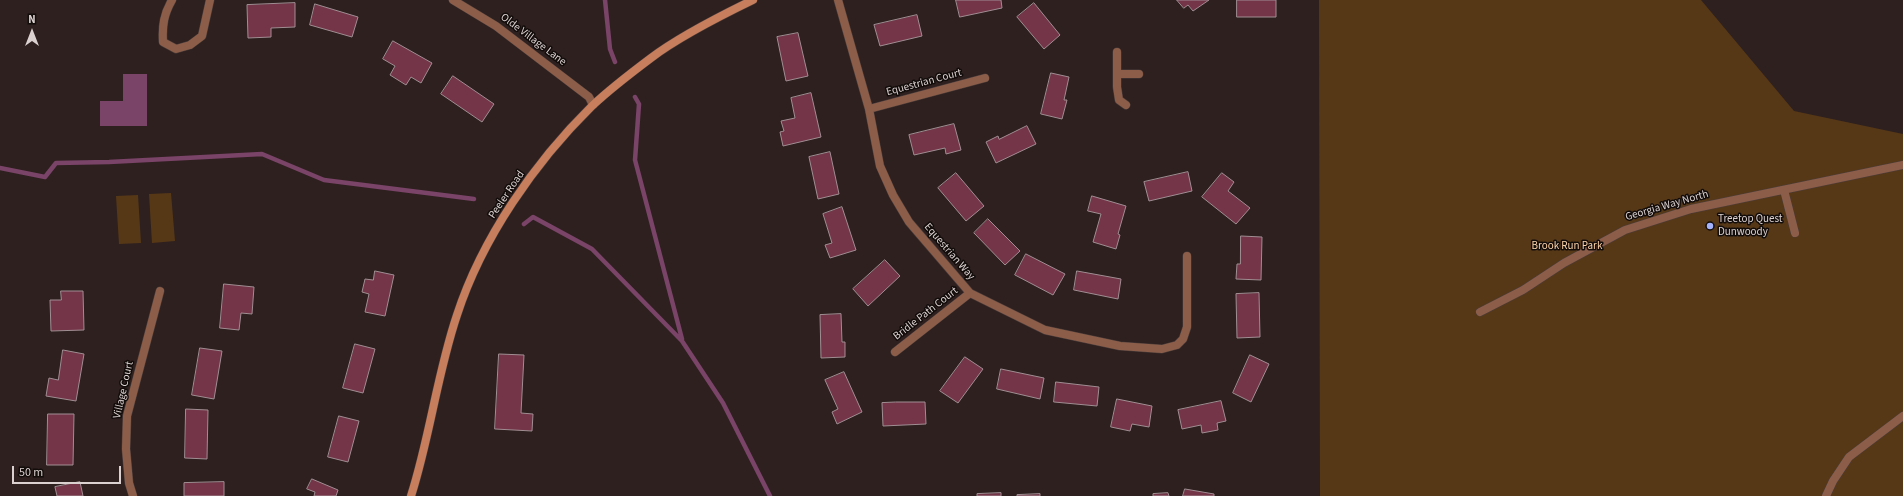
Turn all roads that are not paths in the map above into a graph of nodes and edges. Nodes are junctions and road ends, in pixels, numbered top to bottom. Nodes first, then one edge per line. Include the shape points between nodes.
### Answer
1 (172, 0) edge
2 (210, 0) edge
3 (453, 0) edge
4 (753, 0) edge
5 (838, 0) edge
6 (1117, 52) dead end
7 (1117, 74) junction
8 (1138, 74) dead end
9 (986, 78) dead end
10 (592, 105) junction
11 (1126, 105) dead end
12 (869, 109) junction
13 (1903, 166) edge
14 (1784, 190) junction
15 (1795, 233) dead end
16 (1187, 256) dead end
17 (160, 291) dead end
18 (970, 293) junction
19 (1480, 312) dead end
20 (895, 352) dead end
21 (1903, 416) edge
22 (133, 496) edge
23 (411, 496) edge
24 (1826, 496) edge

1 - 2 street via 162,25 163,42 176,49 190,45 202,36
3 - 10 street, Olde Village Lane via 502,30 589,97
4 - 10 street, Peeler Road via 718,17 652,57
5 - 12 street, Equestrian Way
6 - 7 street
7 - 8 street
7 - 11 street via 1119,100
9 - 12 street, Equestrian Court
10 - 23 street, Peeler Road via 549,153 516,198 470,279 448,346
12 - 18 street, Equestrian Way via 880,166 893,195 909,222
13 - 14 street, Georgia Way North
14 - 15 street
14 - 19 street, Georgia Way North via 1691,209 1625,230 1564,263 1523,290
16 - 18 street, Equestrian Way via 1187,327 1183,339 1177,345 1162,349 1120,346 1045,330
17 - 22 street, Village Court via 127,416 126,449 129,483
18 - 20 street, Bridle Path Court
21 - 24 street via 1849,457

